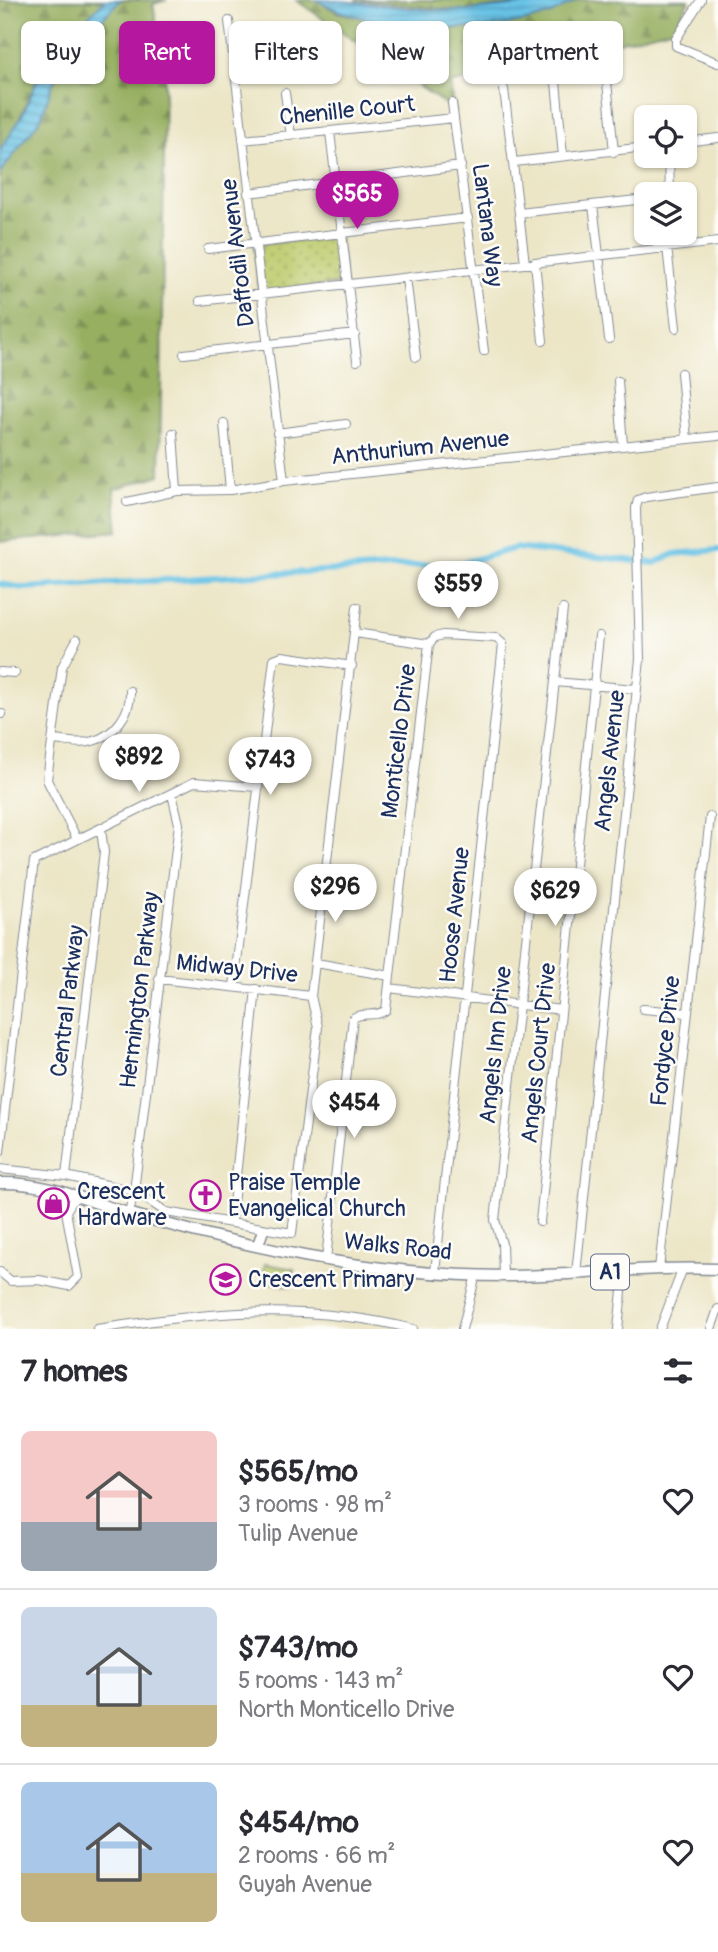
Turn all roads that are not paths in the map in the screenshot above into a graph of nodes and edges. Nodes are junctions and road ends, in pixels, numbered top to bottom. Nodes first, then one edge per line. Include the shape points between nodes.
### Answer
1 (701, 0) edge
2 (718, 63) edge
3 (236, 84) edge
4 (556, 84) edge
5 (607, 84) edge
6 (504, 89) dead end
7 (285, 93) dead end
8 (452, 103) dead end
9 (454, 118) junction
10 (330, 132) junction
11 (291, 136) junction
12 (718, 138) edge
13 (243, 140) junction
14 (697, 140) edge
15 (634, 149) edge
16 (614, 152) junction
17 (563, 156) junction
18 (514, 162) junction
19 (461, 166) junction
20 (337, 183) junction
21 (248, 193) junction
22 (634, 200) edge
23 (593, 205) junction
24 (519, 214) junction
25 (468, 218) junction
26 (342, 232) junction
27 (718, 242) edge
28 (254, 243) junction
29 (672, 247) junction
30 (208, 249) dead end
31 (599, 256) junction
32 (530, 263) junction
33 (475, 269) junction
34 (406, 278) junction
35 (349, 284) junction
36 (261, 294) junction
37 (200, 301) dead end
38 (676, 328) dead end
39 (355, 334) junction
40 (609, 338) dead end
41 (543, 341) dead end
42 (267, 343) junction
43 (484, 351) dead end
44 (184, 354) dead end
45 (416, 358) dead end
46 (357, 361) dead end
47 (681, 373) dead end
48 (618, 381) dead end
49 (224, 424) dead end
50 (346, 425) dead end
51 (173, 433) dead end
52 (277, 433) junction
53 (718, 436) edge
54 (687, 439) junction
55 (623, 445) junction
56 (284, 481) junction
57 (718, 487) edge
58 (230, 490) junction
59 (177, 491) junction
60 (127, 502) dead end
61 (357, 607) dead end
62 (563, 609) dead end
63 (355, 634) junction
64 (600, 636) dead end
65 (77, 639) dead end
66 (429, 644) junction
67 (352, 666) junction
68 (0, 671) edge
69 (15, 673) dead end
70 (555, 682) junction
71 (594, 685) junction
72 (636, 689) junction
73 (130, 691) dead end
74 (54, 740) junction
75 (257, 787) junction
76 (172, 794) junction
77 (710, 817) dead end
78 (101, 830) junction
79 (77, 839) junction
80 (316, 963) junction
81 (390, 976) junction
82 (159, 979) junction
83 (233, 986) junction
84 (389, 988) junction
85 (256, 989) junction
86 (311, 996) junction
87 (464, 998) junction
88 (519, 1005) junction
89 (643, 1009) dead end
90 (561, 1010) junction
91 (688, 1013) junction
92 (0, 1152) edge
93 (0, 1170) edge
94 (66, 1175) junction
95 (0, 1183) edge
96 (135, 1191) junction
97 (77, 1194) junction
98 (129, 1213) junction
99 (540, 1222) dead end
100 (231, 1223) junction
101 (263, 1230) junction
102 (258, 1245) junction
103 (326, 1259) junction
104 (683, 1268) junction
105 (659, 1269) junction
106 (718, 1269) edge
107 (0, 1272) edge
108 (435, 1272) junction
109 (624, 1272) junction
110 (576, 1274) junction
111 (476, 1275) junction
112 (503, 1276) junction
113 (718, 1309) edge
114 (97, 1329) edge
115 (412, 1329) edge
116 (461, 1329) edge
117 (618, 1329) edge
118 (660, 1329) edge
119 (711, 1329) edge

1 - 2 street via 676,46
3 - 13 street, Daffodil Avenue
4 - 17 street
5 - 16 street
6 - 18 street
7 - 11 street
8 - 9 street, Lantana Way
9 - 10 street, Chenille Court
9 - 19 street, Lantana Way
10 - 11 street, Chenille Court
10 - 20 street
11 - 13 street, Chenille Court
12 - 14 street
13 - 21 street, Daffodil Avenue
15 - 16 street
16 - 17 street
17 - 18 street
18 - 24 street
19 - 20 street
19 - 25 street, Lantana Way
20 - 21 street
20 - 26 street
21 - 28 street, Daffodil Avenue
22 - 23 street
23 - 24 street
23 - 31 street
24 - 32 street
25 - 26 street
25 - 33 street, Lantana Way
26 - 28 street
26 - 35 street
27 - 29 street
28 - 30 street
28 - 36 street, Daffodil Avenue
29 - 31 street
29 - 38 street
31 - 32 street
31 - 40 street
32 - 33 street
32 - 41 street
33 - 34 street
33 - 43 street, Lantana Way
34 - 35 street
34 - 45 street
35 - 36 street
35 - 39 street
36 - 37 street
36 - 42 street, Daffodil Avenue
39 - 42 street
39 - 46 street
42 - 44 street
42 - 52 street, Daffodil Avenue
47 - 54 street
48 - 55 street
49 - 58 street
50 - 52 street
51 - 59 street
52 - 56 street, Daffodil Avenue
53 - 54 street, Anthurium Avenue
54 - 55 street, Anthurium Avenue
55 - 56 street, Anthurium Avenue
56 - 58 street, Anthurium Avenue
57 - 72 street, Angels Avenue via 638,500 640,659
58 - 59 street, Anthurium Avenue
59 - 60 street, Anthurium Avenue
61 - 63 street
62 - 70 street, Angels Inn Drive
63 - 66 street
63 - 67 street
64 - 71 street, Angels Court Drive
65 - 74 street via 62,667
66 - 81 street, Monticello Drive
66 - 87 street, Hoose Avenue via 443,635 496,638 502,644
67 - 75 street via 282,656 274,659
67 - 80 street
68 - 69 street
70 - 71 street
70 - 88 street, Angels Inn Drive
71 - 72 street
71 - 90 street, Angels Court Drive
72 - 110 street, Angels Avenue
73 - 74 street via 126,714 108,733 94,741
74 - 79 street via 47,780
75 - 76 street via 200,780
75 - 83 street
76 - 78 street
76 - 82 street, Hermington Parkway via 179,824
77 - 91 street, Fordyce Drive
78 - 79 street
78 - 94 street, Central Parkway via 104,852
79 - 92 street via 34,861
80 - 81 street, Midway Drive
80 - 86 street
81 - 84 street, Monticello Drive
82 - 83 street, Midway Drive
82 - 96 street, Hermington Parkway
83 - 85 street, Midway Drive
84 - 87 street
84 - 103 street, Monticello Drive via 386,1010 353,1018
85 - 86 street, Midway Drive
85 - 100 street
86 - 101 street via 318,1027 292,1233
87 - 88 street
87 - 108 street, Hoose Avenue
88 - 90 street
88 - 112 street, Angels Inn Drive via 495,1220 502,1244
89 - 91 street
90 - 99 street, Angels Court Drive
91 - 105 street, Fordyce Drive
93 - 94 street
94 - 96 street
95 - 97 main road, Walks Road / A1
96 - 98 street, Hermington Parkway
96 - 100 street via 166,1212
97 - 98 main road, Walks Road / A1
97 - 107 street via 66,1212 78,1277 74,1284 11,1281
98 - 102 main road, Walks Road / A1
100 - 101 street
101 - 102 main road
102 - 103 main road, Walks Road / A1
103 - 108 main road, Walks Road / A1
104 - 105 main road, Walks Road / A1
104 - 106 main road, Walks Road / A1
104 - 118 street
105 - 109 main road, Walks Road / A1
108 - 111 main road, Walks Road / A1
109 - 110 main road, Walks Road / A1
109 - 117 street
110 - 112 main road, Walks Road / A1
111 - 112 main road, Walks Road / A1
111 - 116 street
113 - 119 street
114 - 115 street via 289,1310

